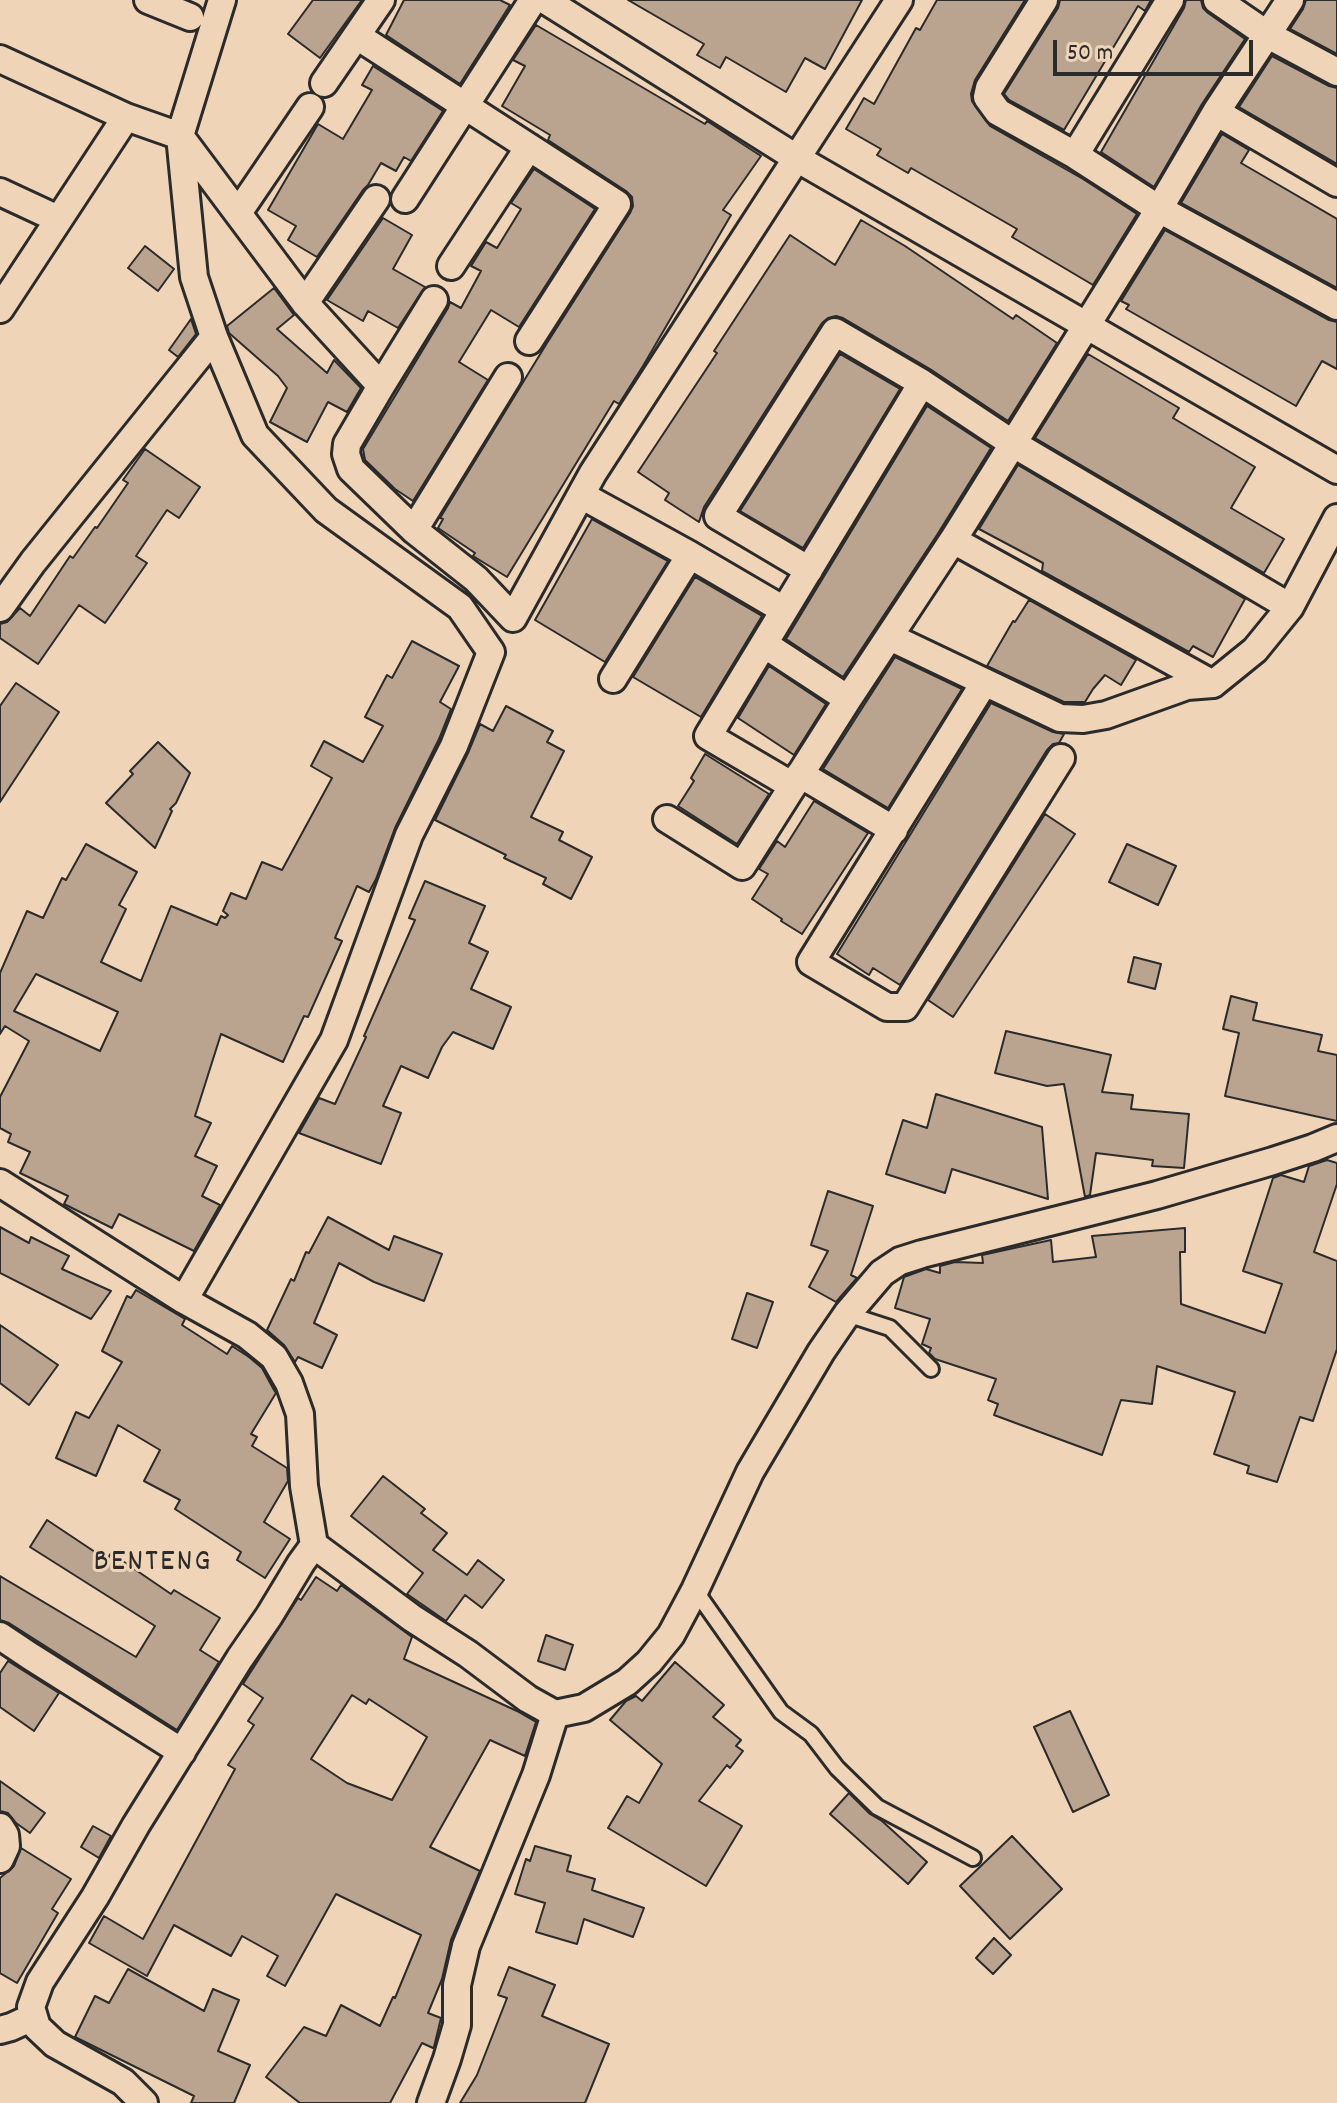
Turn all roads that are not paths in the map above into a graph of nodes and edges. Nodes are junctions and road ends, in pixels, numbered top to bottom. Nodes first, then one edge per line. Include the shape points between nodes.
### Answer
1 (148, 0) edge
2 (222, 0) edge
3 (381, 0) edge
4 (533, 0) edge
5 (545, 0) edge
6 (899, 0) edge
7 (1044, 0) edge
8 (1170, 0) edge
9 (1217, 0) edge
10 (1290, 0) edge
11 (190, 17) dead end
12 (1268, 35) junction
13 (357, 36) junction
14 (0, 59) edge
15 (1337, 72) edge
16 (324, 83) dead end
17 (465, 106) junction
18 (310, 107) dead end
19 (1216, 112) junction
20 (126, 117) junction
21 (180, 136) junction
22 (529, 147) junction
23 (1075, 155) junction
24 (798, 159) junction
25 (1337, 183) edge
26 (0, 192) edge
27 (376, 199) dead end
28 (405, 199) dead end
29 (1159, 209) junction
30 (238, 213) junction
31 (58, 219) junction
32 (451, 266) dead end
33 (434, 300) dead end
34 (305, 303) junction
35 (1, 306) edge
36 (1337, 306) edge
37 (1086, 326) junction
38 (214, 337) junction
39 (529, 341) dead end
40 (508, 377) dead end
41 (922, 383) junction
42 (381, 386) junction
43 (1012, 443) junction
44 (1337, 470) edge
45 (581, 495) junction
46 (1337, 518) edge
47 (414, 530) junction
48 (953, 540) junction
49 (690, 555) junction
50 (809, 570) junction
51 (1290, 607) junction
52 (0, 608) edge
53 (784, 610) junction
54 (890, 637) junction
55 (764, 644) junction
56 (613, 679) dead end
57 (984, 683) junction
58 (1213, 684) junction
59 (848, 699) junction
60 (1061, 758) dead end
61 (796, 780) junction
62 (667, 819) dead end
63 (894, 830) junction
64 (1337, 1138) edge
65 (0, 1183) edge
66 (184, 1300) junction
67 (847, 1314) junction
68 (931, 1369) dead end
69 (314, 1545) junction
70 (695, 1590) junction
71 (0, 1636) edge
72 (555, 1714) junction
73 (182, 1752) junction
74 (0, 1827) edge
75 (973, 1858) dead end
76 (0, 1859) edge
77 (33, 2017) junction
78 (0, 2030) edge
79 (144, 2103) edge
80 (431, 2103) edge

1 - 11 street
2 - 21 street
3 - 13 street
4 - 17 street
5 - 24 street
6 - 24 street
7 - 23 street via 987,97 998,112
8 - 23 street
9 - 12 street
10 - 12 street
12 - 15 street
12 - 19 street
13 - 16 street
13 - 17 street
14 - 20 street
17 - 22 street
17 - 28 street
18 - 30 street
19 - 25 street
19 - 29 street
20 - 21 street
20 - 31 street
21 - 30 street
21 - 38 street via 194,277
22 - 32 street
22 - 39 street via 617,204
23 - 29 street
24 - 37 street
24 - 45 street
26 - 31 street
27 - 34 street
29 - 36 street
29 - 37 street
30 - 34 street
31 - 35 street
33 - 42 street
34 - 42 street
37 - 43 street
37 - 44 street
38 - 52 street
38 - 66 street via 255,435 326,510 460,607 491,652 454,746 409,835 334,1040
40 - 47 street
41 - 43 street
41 - 50 street
41 - 50 street via 835,332 718,516
42 - 47 street via 352,433 346,454 351,469
43 - 48 street
43 - 51 street
45 - 47 street via 513,618 476,579
45 - 49 street
46 - 51 street
48 - 54 street
48 - 58 street
49 - 53 street
49 - 56 street
50 - 53 street
51 - 58 street via 1255,650
53 - 55 street
54 - 57 street
54 - 59 street
55 - 59 street
55 - 61 street via 708,736
57 - 58 street via 1060,718 1083,719 1187,686
57 - 63 street
59 - 61 street
60 - 63 street via 905,1007 887,1007 811,962
61 - 62 street via 742,866
61 - 63 street
64 - 67 street via 1157,1195 900,1261 882,1273
65 - 66 street
66 - 69 street via 247,1335 274,1357 289,1383 300,1414
67 - 68 lane via 890,1328
67 - 70 street via 750,1472
69 - 72 street
69 - 73 street
70 - 72 street via 671,1635 627,1682 584,1708
70 - 75 lane via 781,1712 811,1734 877,1807
71 - 73 street
72 - 80 street via 536,1775 466,1946 457,1985 457,2025
73 - 77 street via 40,1982
74 - 76 street via 6,1846
77 - 78 street
77 - 79 street via 55,2044 123,2082

